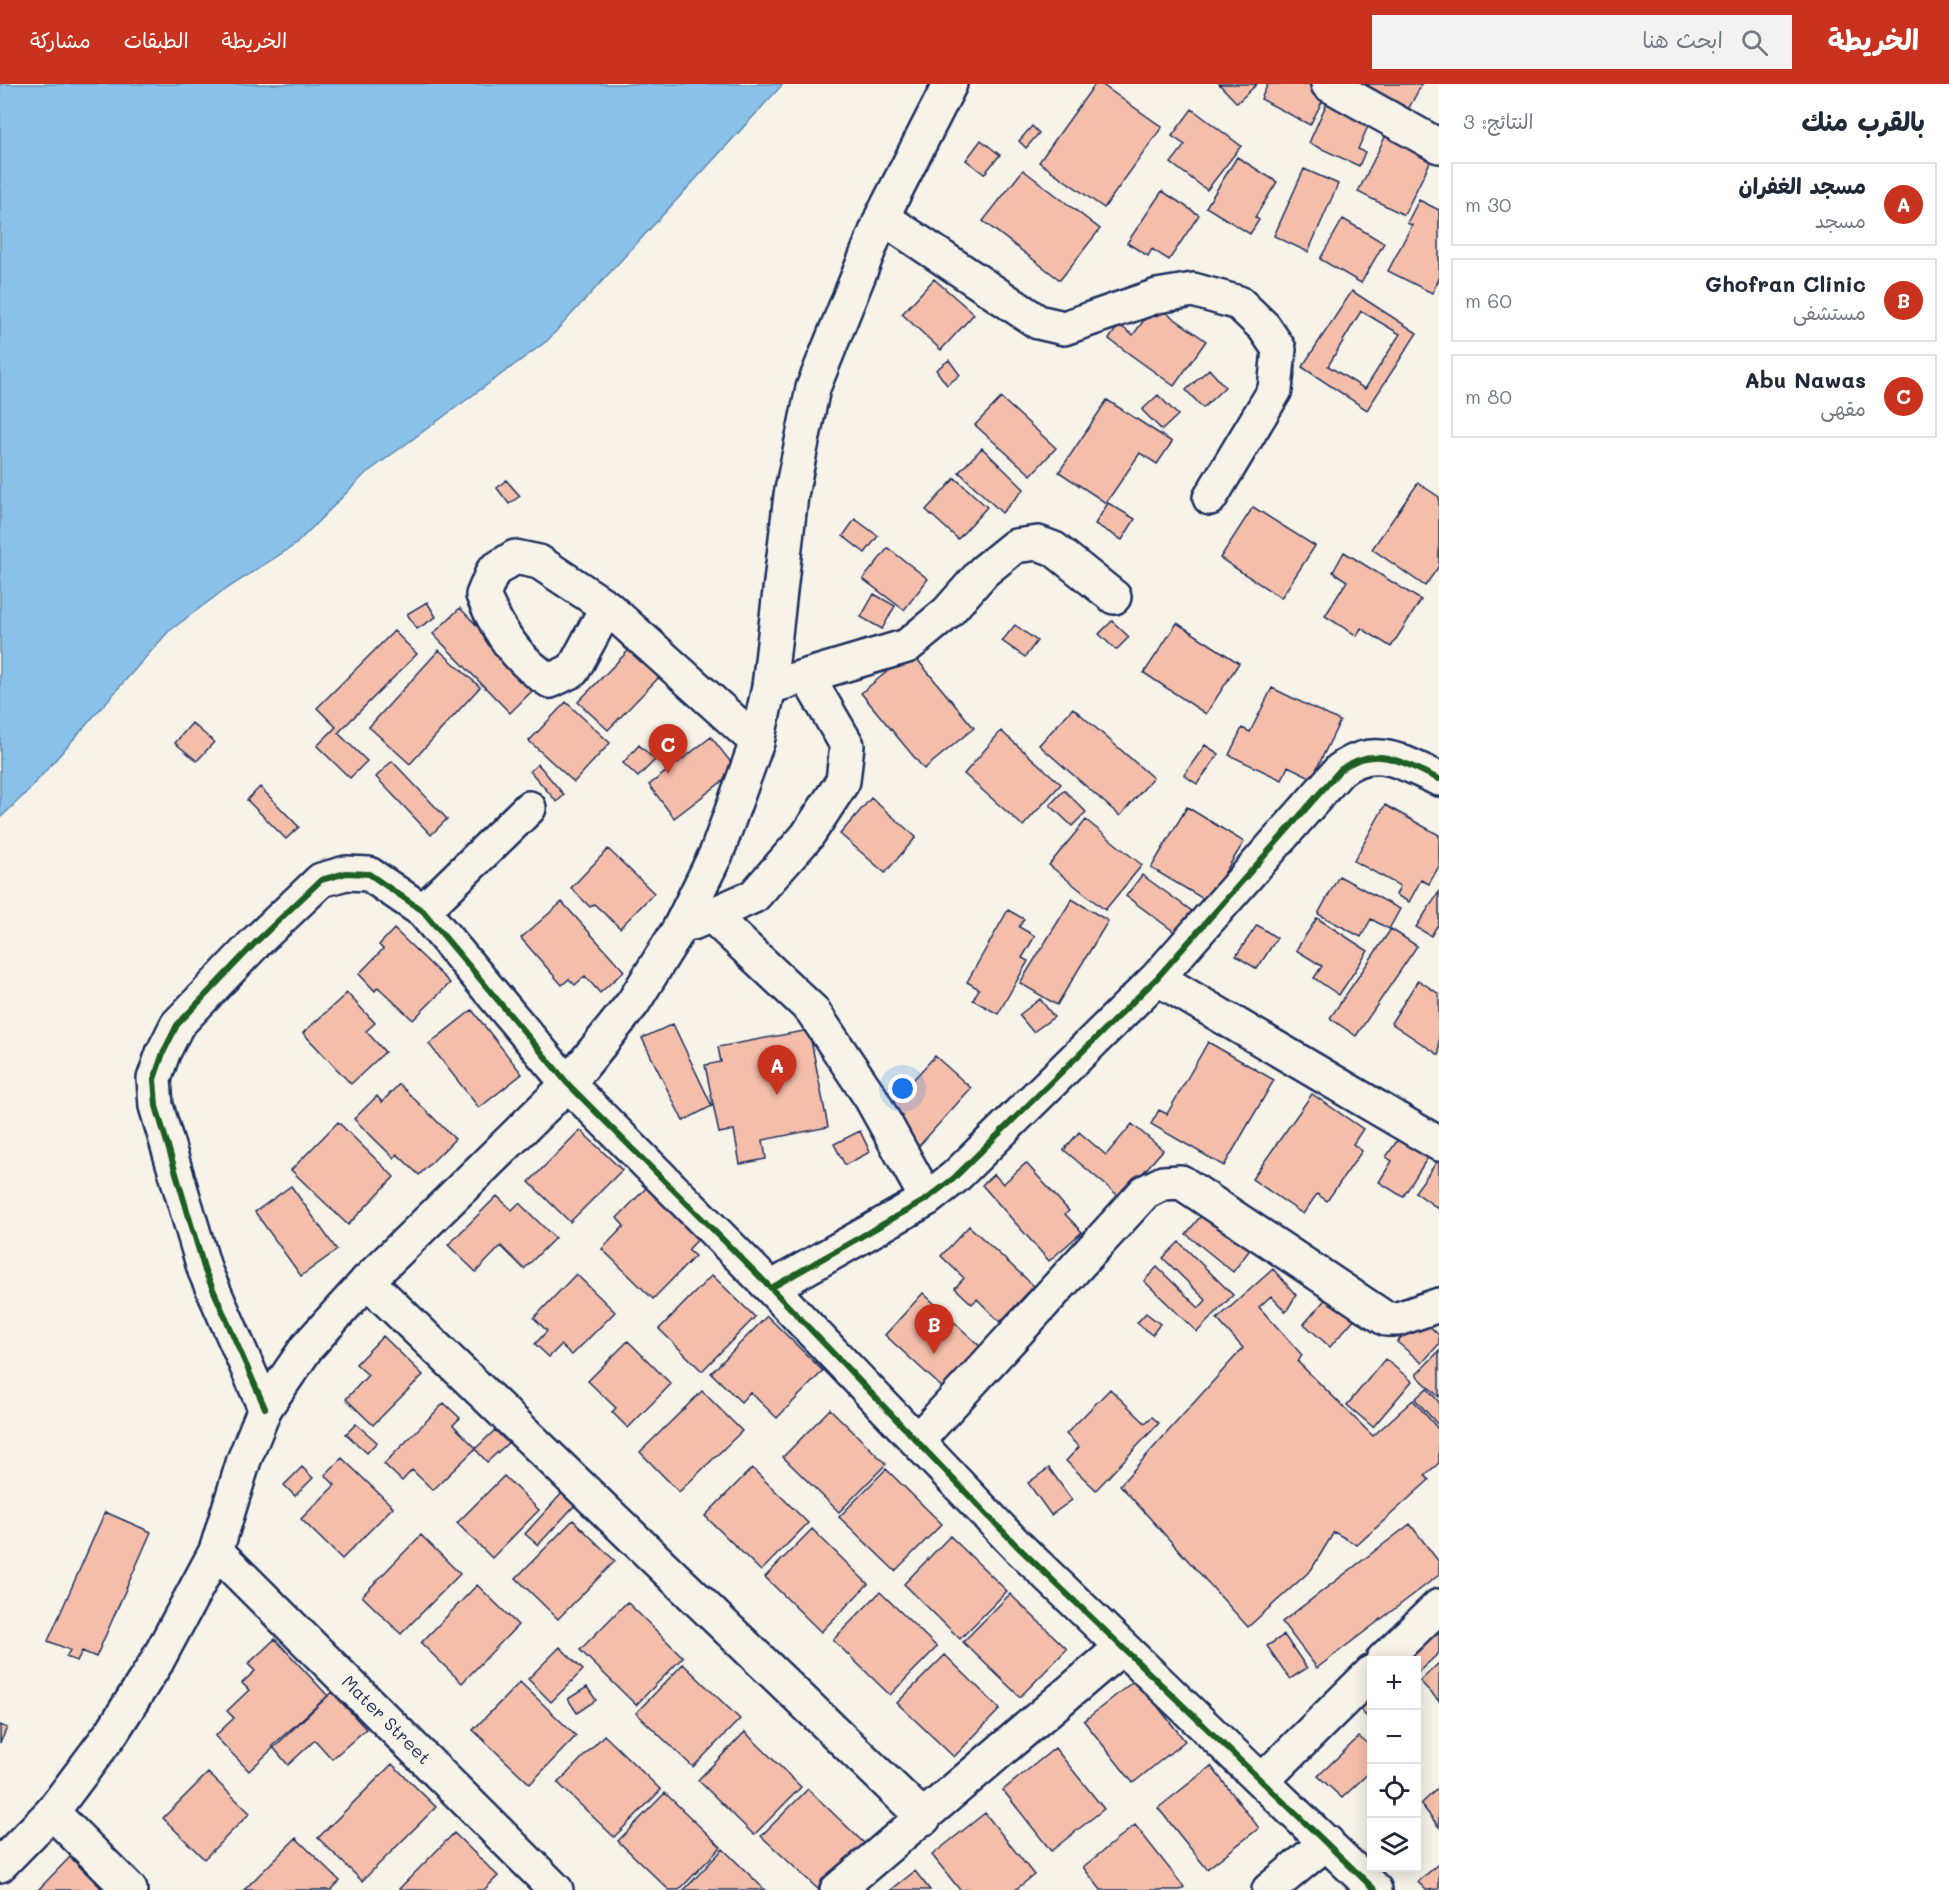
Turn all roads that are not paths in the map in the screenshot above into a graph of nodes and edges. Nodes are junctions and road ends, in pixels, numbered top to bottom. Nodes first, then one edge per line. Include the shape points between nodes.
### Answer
1 (950, 84) edge
2 (1328, 84) edge
3 (1439, 146) edge
4 (882, 217) junction
5 (1210, 498) dead end
6 (1114, 597) dead end
7 (607, 607) dead end
8 (807, 676) junction
9 (769, 687) junction
10 (757, 742) junction
11 (1439, 779) edge
12 (529, 808) dead end
13 (423, 911) junction
14 (711, 915) junction
15 (679, 929) junction
16 (1157, 978) junction
17 (568, 1084) junction
18 (1439, 1144) edge
19 (927, 1199) junction
20 (367, 1281) junction
21 (771, 1288) junction
22 (1439, 1305) edge
23 (265, 1408) junction
24 (917, 1441) junction
25 (216, 1551) junction
26 (1439, 1605) edge
27 (1121, 1648) junction
28 (1387, 1656) edge
29 (1367, 1676) edge
30 (1262, 1781) junction
31 (52, 1812) junction
32 (924, 1818) junction
33 (1327, 1842) junction
34 (0, 1865) edge
35 (130, 1890) edge
36 (556, 1890) edge
37 (837, 1890) edge
38 (1269, 1890) edge
39 (1375, 1890) edge

1 - 4 street
2 - 3 street
4 - 5 street via 1038,322 1064,328 1157,296 1193,290 1239,303 1280,349 1275,390
4 - 9 street via 813,387 791,495
6 - 8 street via 1054,549 1038,543 1015,546 907,646
7 - 10 street
8 - 9 street
8 - 14 street via 847,745 843,781 807,836 754,896
9 - 10 street
10 - 15 street via 717,852
11 - 16 street via 1394,759 1355,759 1340,770
12 - 13 street
13 - 17 street
13 - 23 street via 369,874 346,873 321,880 177,1025 154,1079 156,1106 205,1271
14 - 15 street
14 - 19 street via 812,1010 871,1098
15 - 17 street via 633,1003
16 - 18 street
16 - 19 street via 955,1177
17 - 20 street
17 - 21 street
19 - 21 street
20 - 23 street via 307,1347
20 - 32 street
21 - 24 street
22 - 24 street via 1398,1319 1386,1319 1181,1182 1163,1183 1145,1192
23 - 25 street via 244,1460
24 - 27 street
25 - 31 street via 156,1662
25 - 36 street, Mater Street
26 - 28 street
27 - 30 street
27 - 32 street
29 - 30 street
30 - 33 street
31 - 34 street
31 - 35 street
32 - 37 street
33 - 38 street
33 - 39 street

